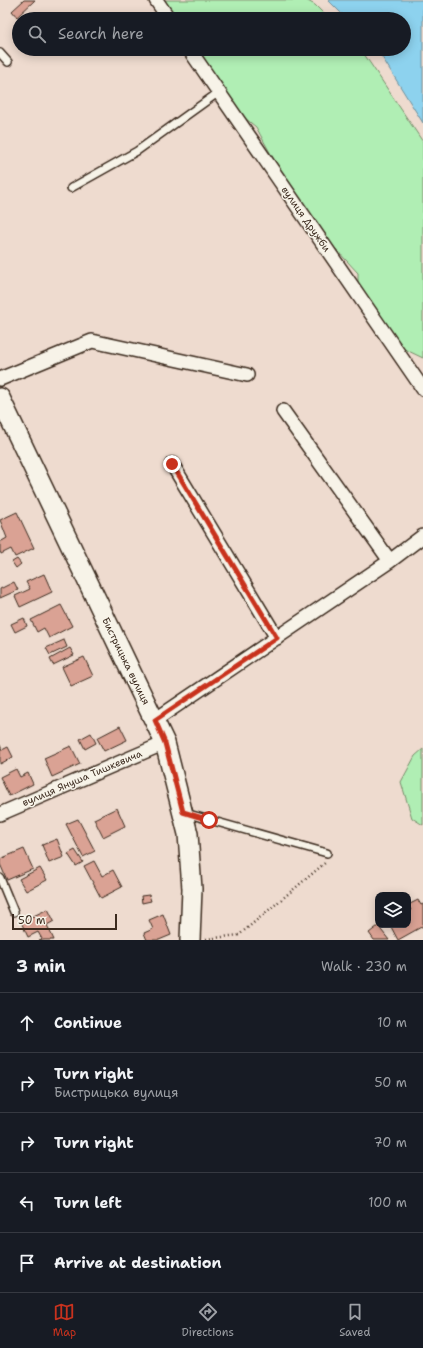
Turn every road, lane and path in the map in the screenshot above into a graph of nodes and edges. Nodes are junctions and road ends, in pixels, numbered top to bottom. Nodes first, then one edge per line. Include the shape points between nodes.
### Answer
1 (156, 0) edge
2 (164, 12) edge
3 (0, 54) edge
4 (195, 56) edge
5 (8, 62) dead end
6 (219, 92) junction
7 (72, 188) dead end
8 (247, 375) dead end
9 (0, 379) edge
10 (423, 389) edge
11 (0, 398) edge
12 (283, 411) dead end
13 (172, 464) dead end
14 (423, 536) edge
15 (390, 561) junction
16 (277, 638) junction
17 (155, 720) junction
18 (165, 743) junction
19 (183, 812) junction
20 (0, 814) edge
21 (327, 853) joint
22 (0, 878) edge
23 (14, 912) dead end
24 (190, 940) edge
25 (201, 940) edge

1 - 2 street
3 - 5 lane
4 - 6 street, вулиця Дружби
6 - 7 lane via 137,151
6 - 10 street, вулиця Дружби
8 - 9 street via 92,341
11 - 17 street, Бистрицька вулиця
12 - 15 street
13 - 16 street
14 - 15 street
15 - 16 street
16 - 17 street
17 - 18 street, Бистрицька вулиця
18 - 19 street, Бистрицька вулиця
18 - 20 street, вулиця Януша Тишкевича
19 - 21 lane
19 - 24 street, Бистрицька вулиця via 189,842 192,889
21 - 25 path via 327,861 318,870 239,935
22 - 23 lane

